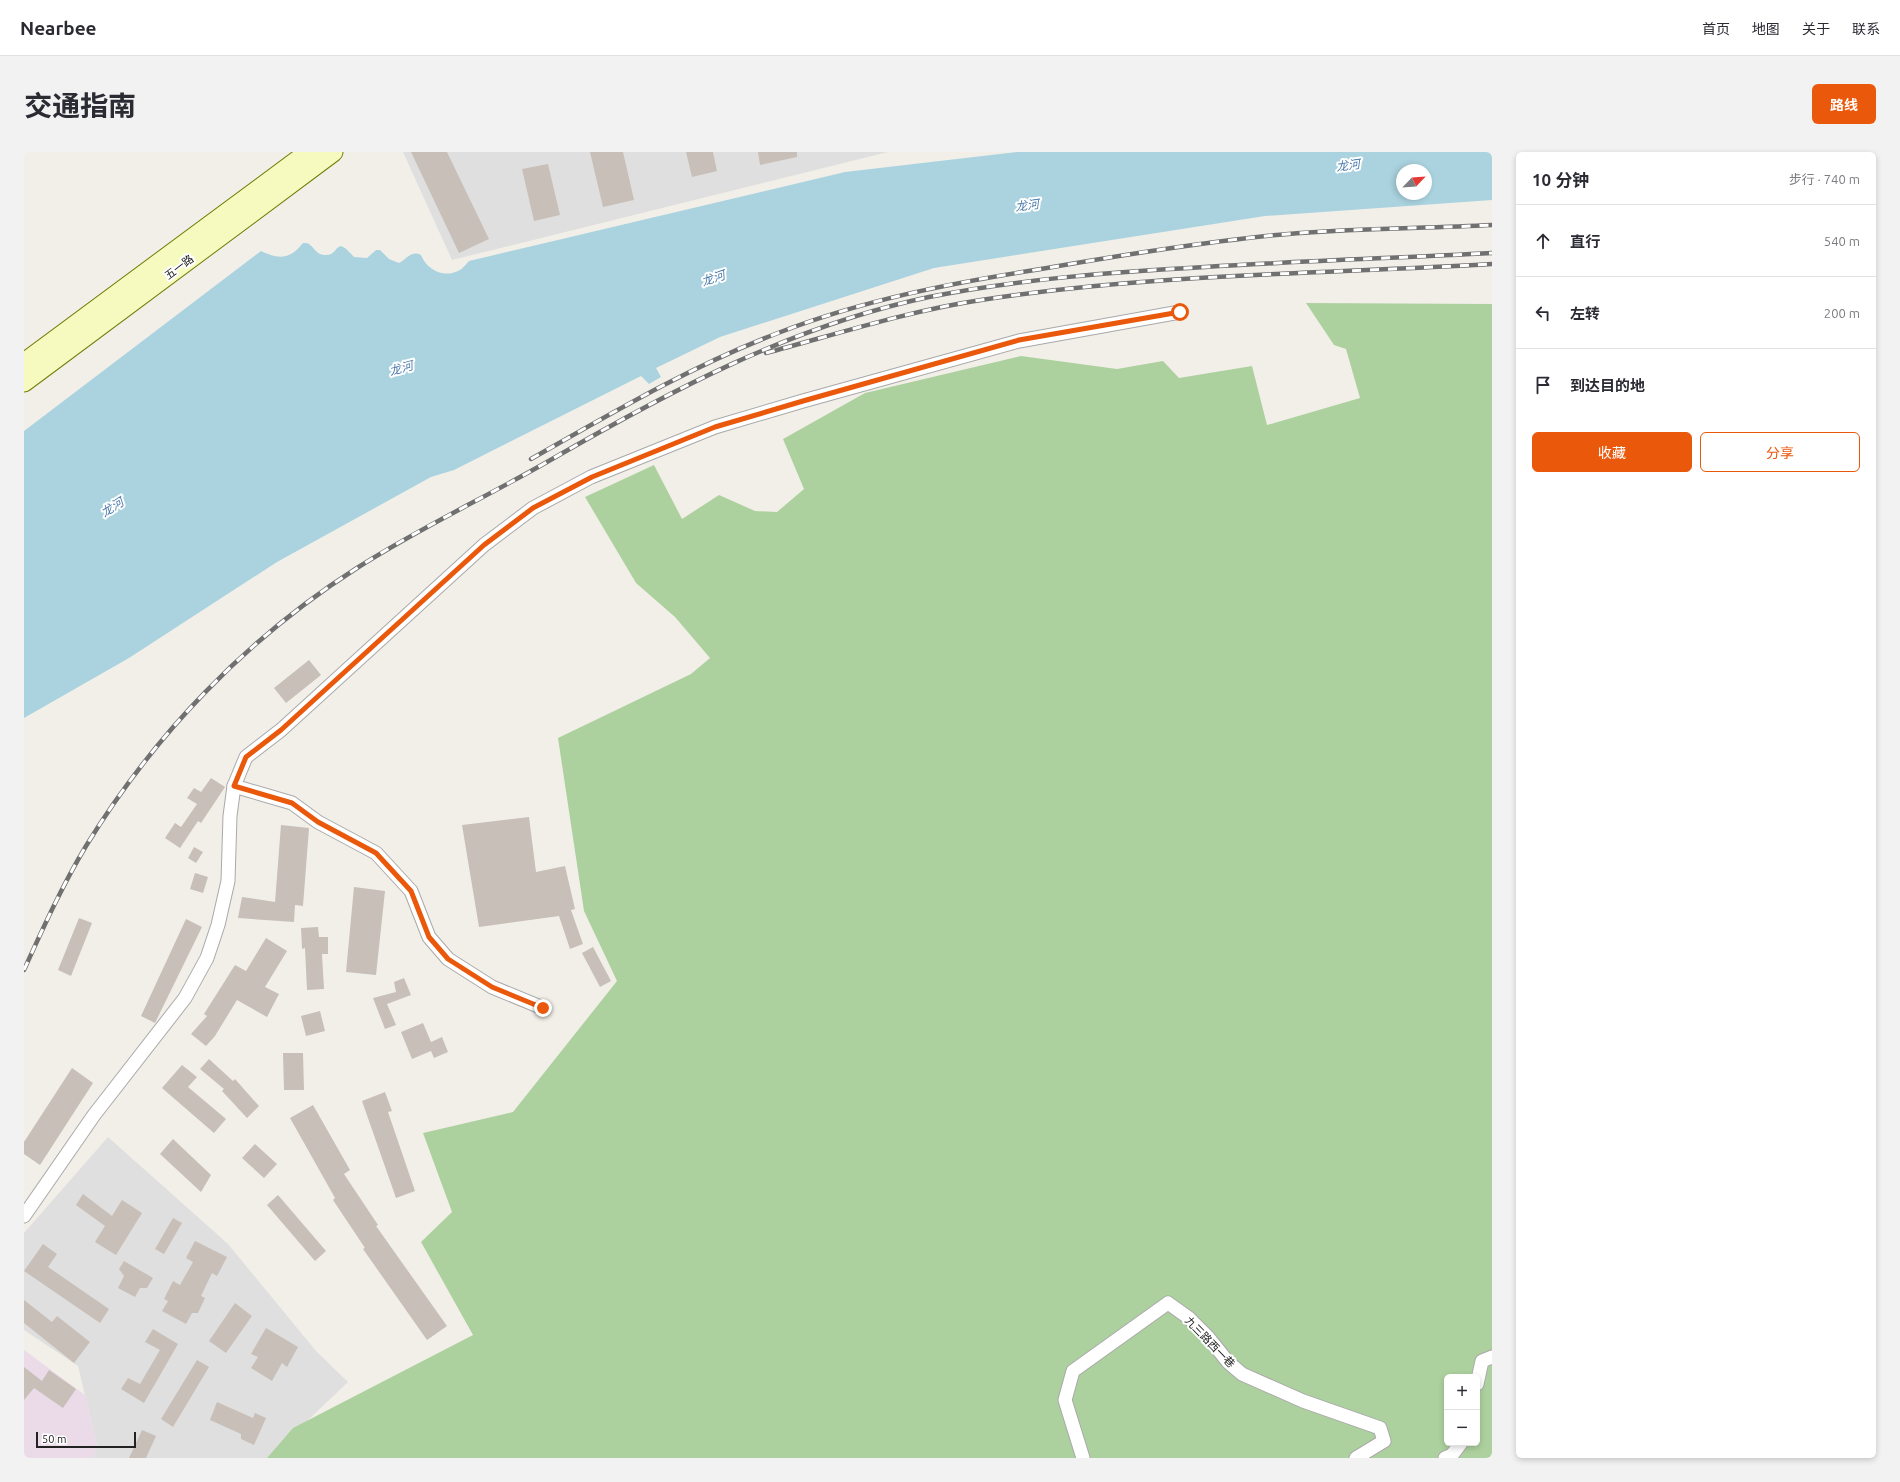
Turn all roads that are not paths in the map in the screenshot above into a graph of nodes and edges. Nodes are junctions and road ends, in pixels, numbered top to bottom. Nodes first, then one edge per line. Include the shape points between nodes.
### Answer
1 (309, 152) edge
2 (333, 152) edge
3 (1180, 312) dead end
4 (24, 363) edge
5 (24, 382) edge
6 (234, 786) junction
7 (543, 1008) dead end
8 (24, 1216) edge
9 (1492, 1357) edge
10 (1479, 1374) edge
11 (1459, 1446) edge
12 (1084, 1458) edge
13 (1356, 1458) edge
14 (1445, 1458) edge

1 - 4 main road, 五一路
2 - 5 main road, 五一路
3 - 6 street via 1019,340 818,396 715,427 592,477 533,508 484,545 281,730 246,757
6 - 7 street via 292,803 318,822 376,853 411,891 429,937 448,959 492,987
6 - 8 street via 230,816 228,881 218,926 207,958 185,998 94,1116
9 - 10 street via 1482,1361
11 - 14 street via 1452,1455
12 - 13 street, 九三路西一巷 via 1065,1400 1073,1371 1168,1303 1189,1318 1242,1374 1303,1401 1380,1428 1384,1441

